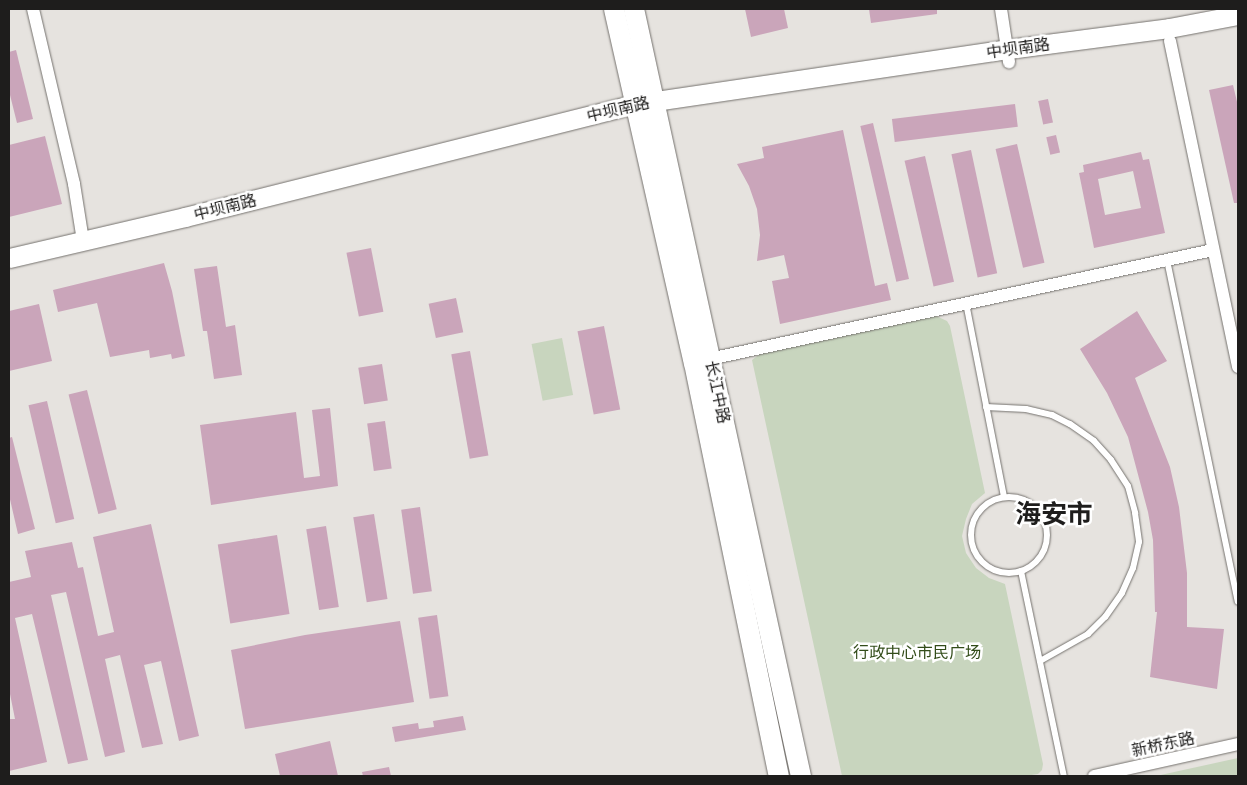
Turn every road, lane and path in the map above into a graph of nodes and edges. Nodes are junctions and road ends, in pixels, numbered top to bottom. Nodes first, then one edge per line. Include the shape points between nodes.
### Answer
1 (33, 9) edge
2 (614, 9) edge
3 (634, 9) edge
4 (1001, 9) edge
5 (1238, 15) edge
6 (1238, 28) edge
7 (1170, 41) junction
8 (1009, 62) junction
9 (646, 108) junction
10 (83, 241) junction
11 (1213, 250) junction
12 (9, 258) edge
13 (1167, 260) junction
14 (9, 270) edge
15 (966, 304) junction
16 (702, 361) junction
17 (1238, 367) edge
18 (986, 407) junction
19 (1004, 496) junction
20 (1021, 571) junction
21 (1238, 602) edge
22 (1040, 661) junction
23 (1238, 744) edge
24 (779, 776) edge
25 (801, 776) edge
26 (1064, 776) edge
27 (1094, 776) edge

1 - 10 street via 74,184
2 - 9 main road, 长江中路
3 - 9 main road, 长江中路
4 - 8 street
5 - 9 main road, 中坝南路
6 - 7 main road, 中坝南路
7 - 8 main road, 中坝南路
7 - 11 street
8 - 9 main road, 中坝南路
9 - 10 main road, 中坝南路
9 - 14 main road, 中坝南路 via 188,230
9 - 16 main road, 长江中路
10 - 12 main road, 中坝南路
11 - 13 street
11 - 17 street
13 - 15 street
13 - 21 lane
15 - 16 street
15 - 18 lane
16 - 24 main road, 长江中路
16 - 25 main road, 长江中路
18 - 19 lane
18 - 22 lane via 1026,409 1052,415 1094,441 1128,486 1135,514 1139,542 1133,568 1122,593 1088,634
19 - 20 lane via 1020,497 1034,505 1044,518 1048,533 1041,557
19 - 20 lane via 989,502 978,512 972,527 972,543 978,558 990,568 1005,573
20 - 22 lane
22 - 26 lane
23 - 27 street, 新桥东路

